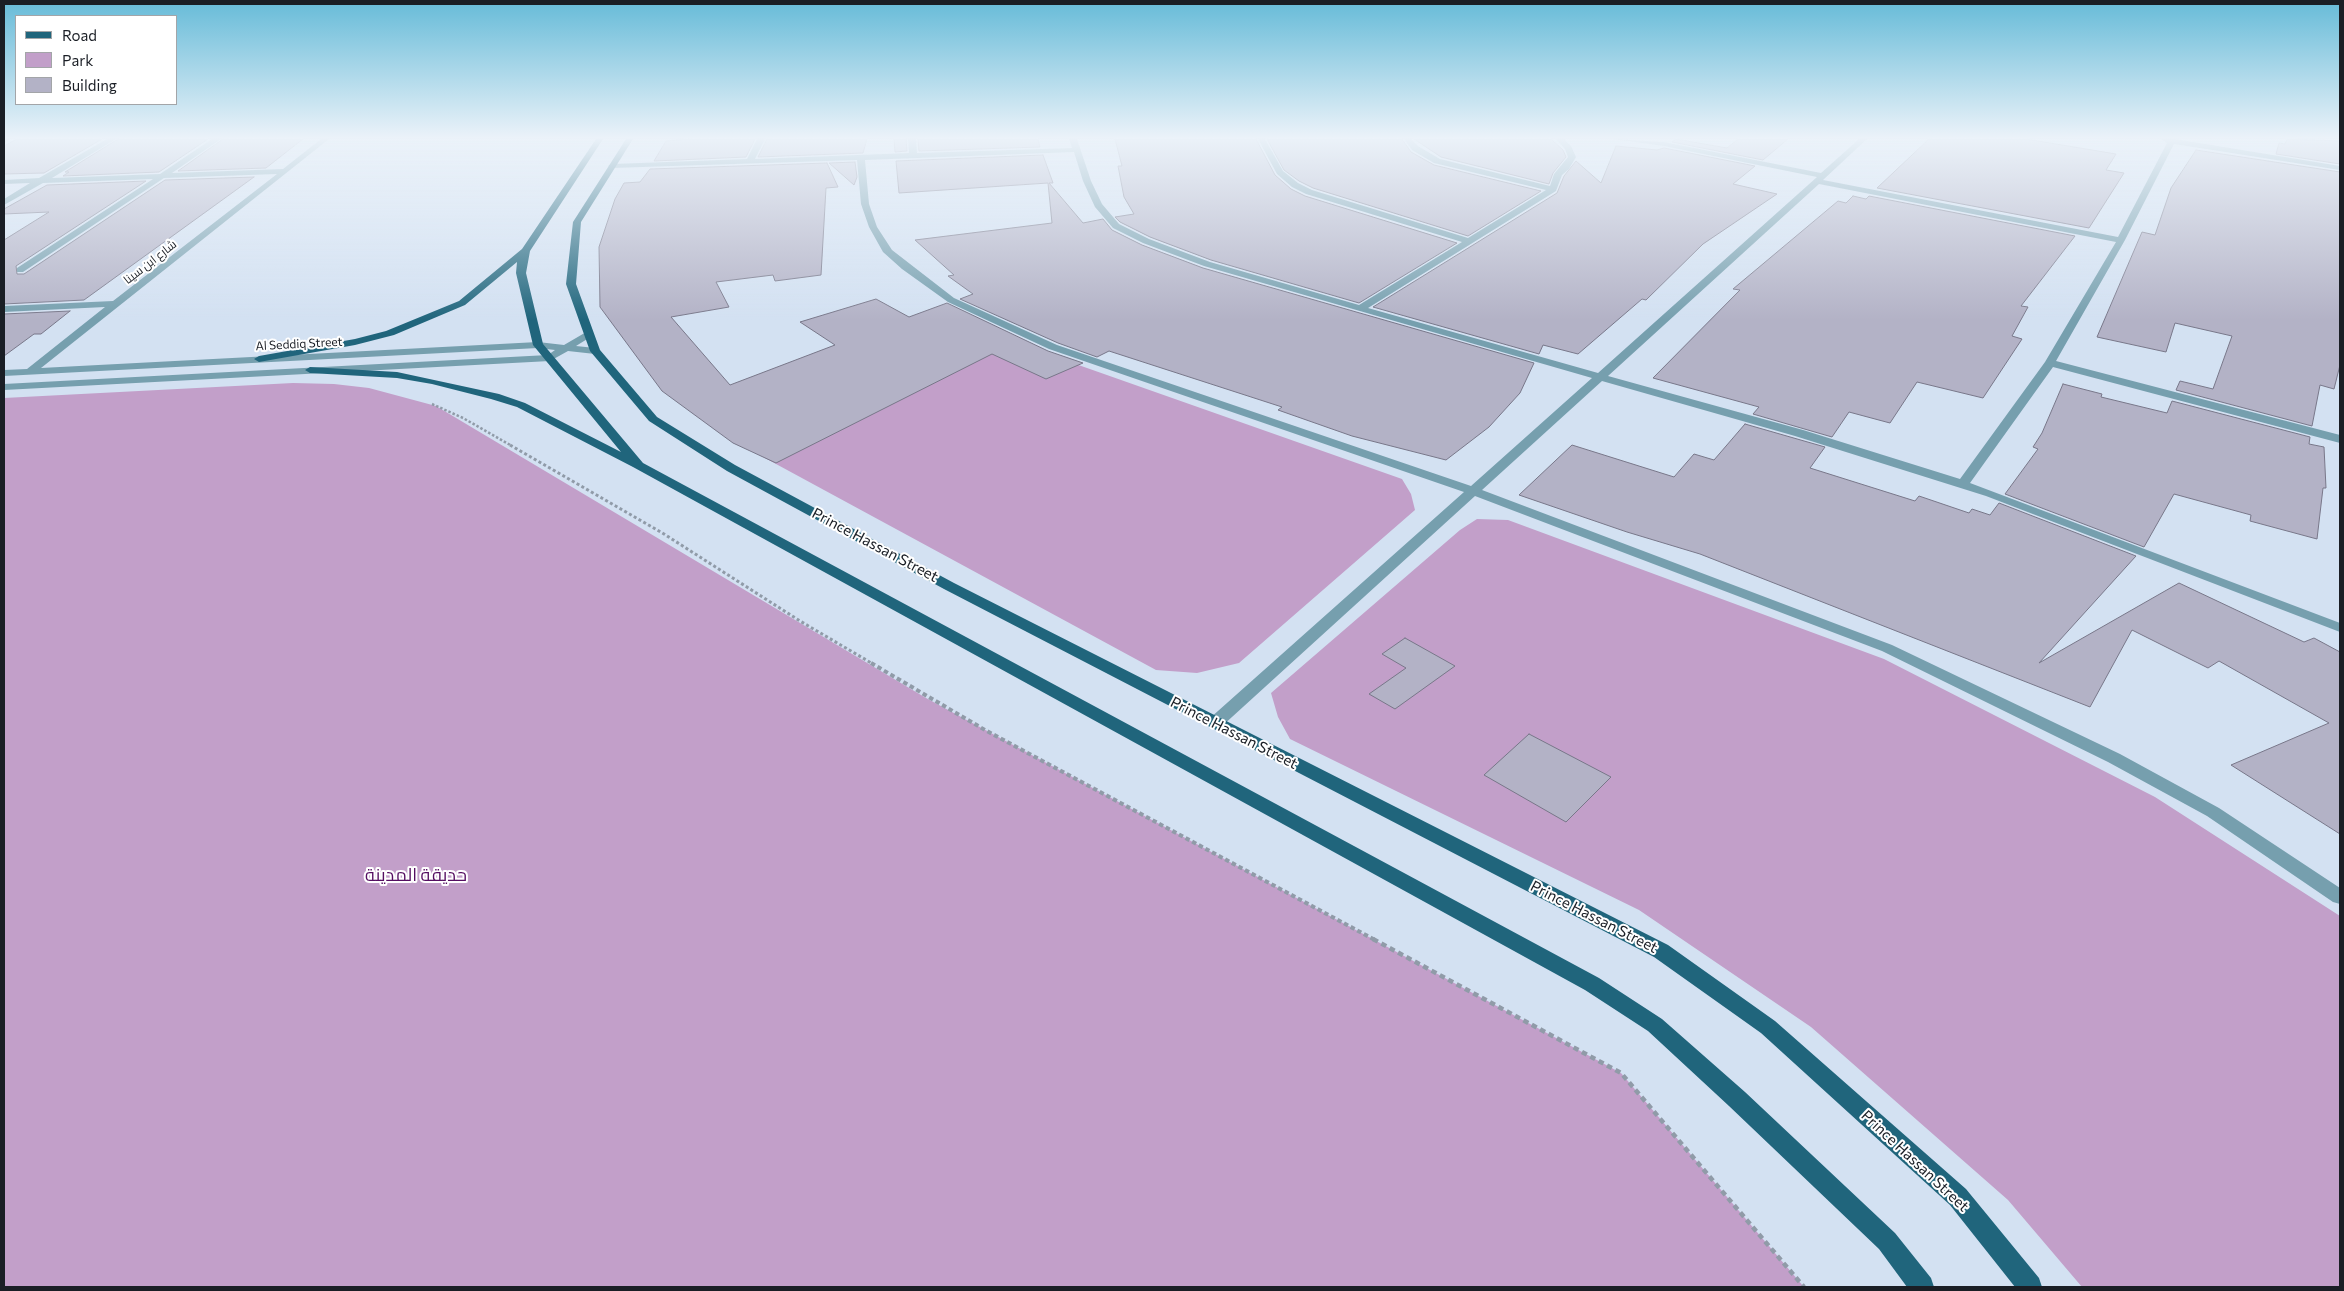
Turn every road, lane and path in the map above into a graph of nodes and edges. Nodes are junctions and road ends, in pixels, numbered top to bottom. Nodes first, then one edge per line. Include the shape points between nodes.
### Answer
1 (128, 199) edge
2 (250, 199) edge
3 (561, 199) edge
4 (591, 199) edge
5 (865, 199) edge
6 (1096, 199) edge
7 (1332, 199) edge
8 (1537, 199) edge
9 (1798, 199) edge
10 (1920, 199) edge
11 (2140, 199) edge
12 (2121, 240) junction
13 (1469, 242) junction
14 (526, 252) junction
15 (20, 270) dead end
16 (116, 304) junction
17 (4, 309) edge
18 (1360, 309) junction
19 (588, 334) junction
20 (538, 345) junction
21 (565, 348) junction
22 (595, 351) junction
23 (550, 358) junction
24 (260, 360) junction
25 (2050, 363) junction
26 (310, 370) junction
27 (30, 371) junction
28 (4, 373) edge
29 (1600, 377) junction
30 (8, 386) edge
31 (429, 403) dead end
32 (2340, 439) edge
33 (639, 466) junction
34 (1963, 484) junction
35 (1473, 491) junction
36 (2340, 628) edge
37 (1215, 723) junction
38 (2340, 896) edge
39 (1804, 1287) edge
40 (1922, 1287) edge
41 (2030, 1287) edge

1 - 15 street
2 - 16 street, شارع ابن سينا
3 - 14 main road
4 - 19 main road, Prince Hassan Street via 577,222 571,284
5 - 35 street via 873,227 888,252 951,300 1053,347
6 - 18 street via 1116,226 1146,241 1207,264
7 - 13 street
8 - 13 street
9 - 29 street
10 - 12 street
11 - 12 street
12 - 25 street
13 - 18 street
14 - 20 main road via 521,273
14 - 24 main road via 462,303 435,316 355,342
16 - 17 street
16 - 27 street, شارع ابن سينا
18 - 29 street
19 - 21 street
19 - 22 main road, Prince Hassan Street
20 - 21 street, Al Seddiq Street
20 - 23 main road
20 - 24 street, Al Seddiq Street
21 - 22 street, Al Seddiq Street
21 - 23 street
22 - 37 main road, Prince Hassan Street via 653,419 731,468 949,586
23 - 26 street, Al Seddiq Street
23 - 33 main road
24 - 27 street, Al Seddiq Street
25 - 32 street
25 - 34 street
26 - 30 street, Al Seddiq Street
26 - 33 main road via 397,375 495,396 521,405
27 - 28 street, Al Seddiq Street
27 - 30 street, شارع ابن سينا
29 - 34 street via 1799,433
29 - 35 street
31 - 39 path via 463,418 664,534 800,621 985,730 1621,1073
33 - 40 main road via 1592,984 1655,1025 1737,1098 1887,1241
34 - 36 street
35 - 37 street
35 - 38 street via 1887,648 2122,762 2213,812
37 - 41 main road, Prince Hassan Street via 1661,951 1768,1027 1958,1197

